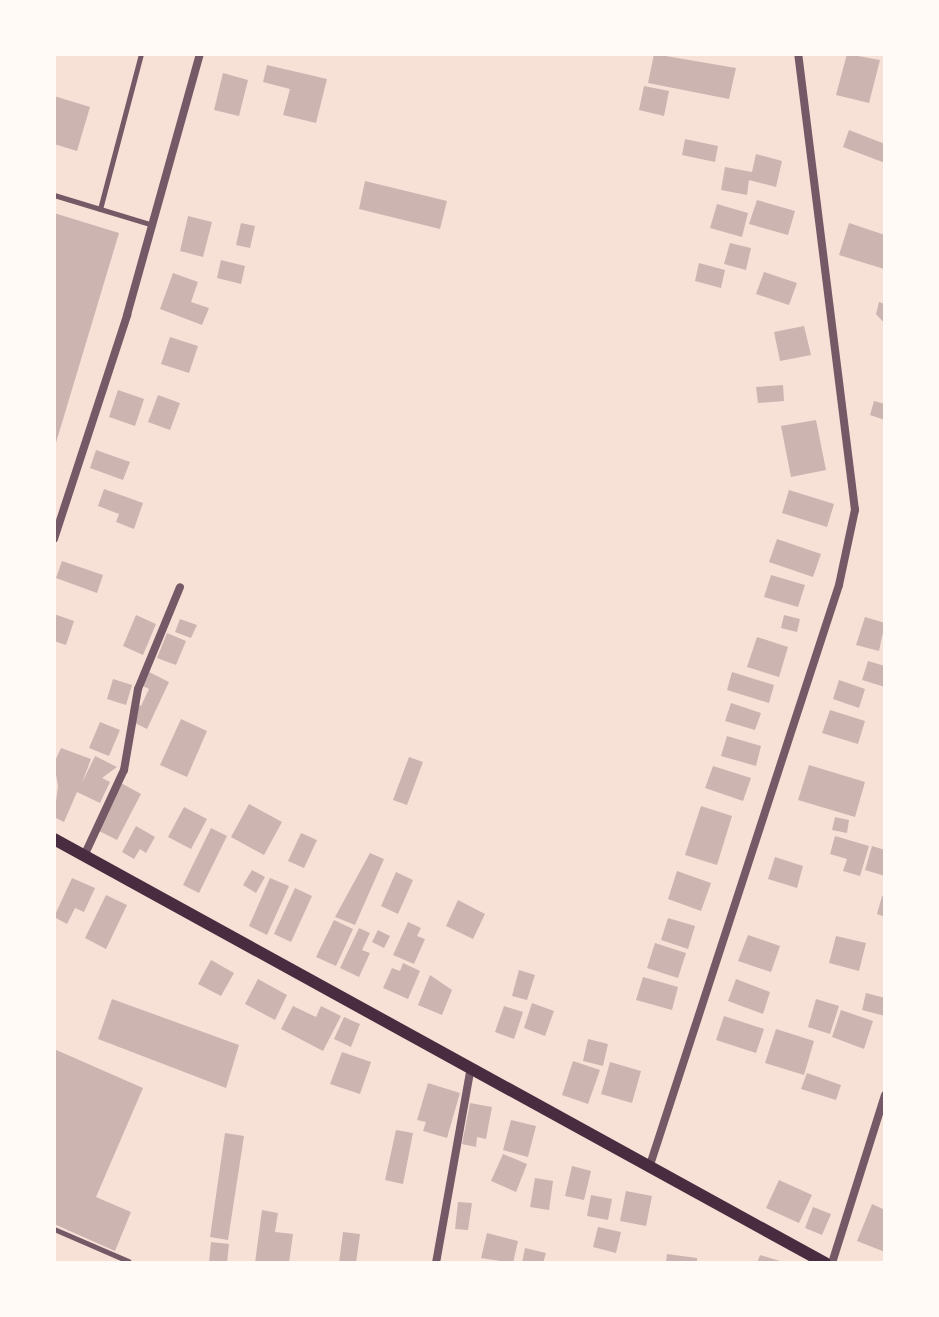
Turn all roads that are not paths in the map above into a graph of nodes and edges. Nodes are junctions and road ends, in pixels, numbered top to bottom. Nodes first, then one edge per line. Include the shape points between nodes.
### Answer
1 (141, 54) edge
2 (200, 54) edge
3 (798, 54) edge
4 (54, 195) edge
5 (100, 209) junction
6 (154, 225) junction
7 (54, 539) edge
8 (180, 587) dead end
9 (54, 839) edge
10 (84, 856) junction
11 (470, 1072) junction
12 (885, 1095) edge
13 (648, 1169) junction
14 (54, 1229) edge
15 (128, 1261) dead end
16 (436, 1263) edge
17 (825, 1263) edge
18 (832, 1263) edge

1 - 5 lane
2 - 6 street
3 - 13 street via 855,510 839,585
4 - 5 lane
5 - 6 lane
6 - 7 street
8 - 10 street via 138,689 124,770
9 - 10 main road
10 - 11 main road
11 - 13 main road
11 - 16 street
12 - 18 street
13 - 17 main road
14 - 15 lane

